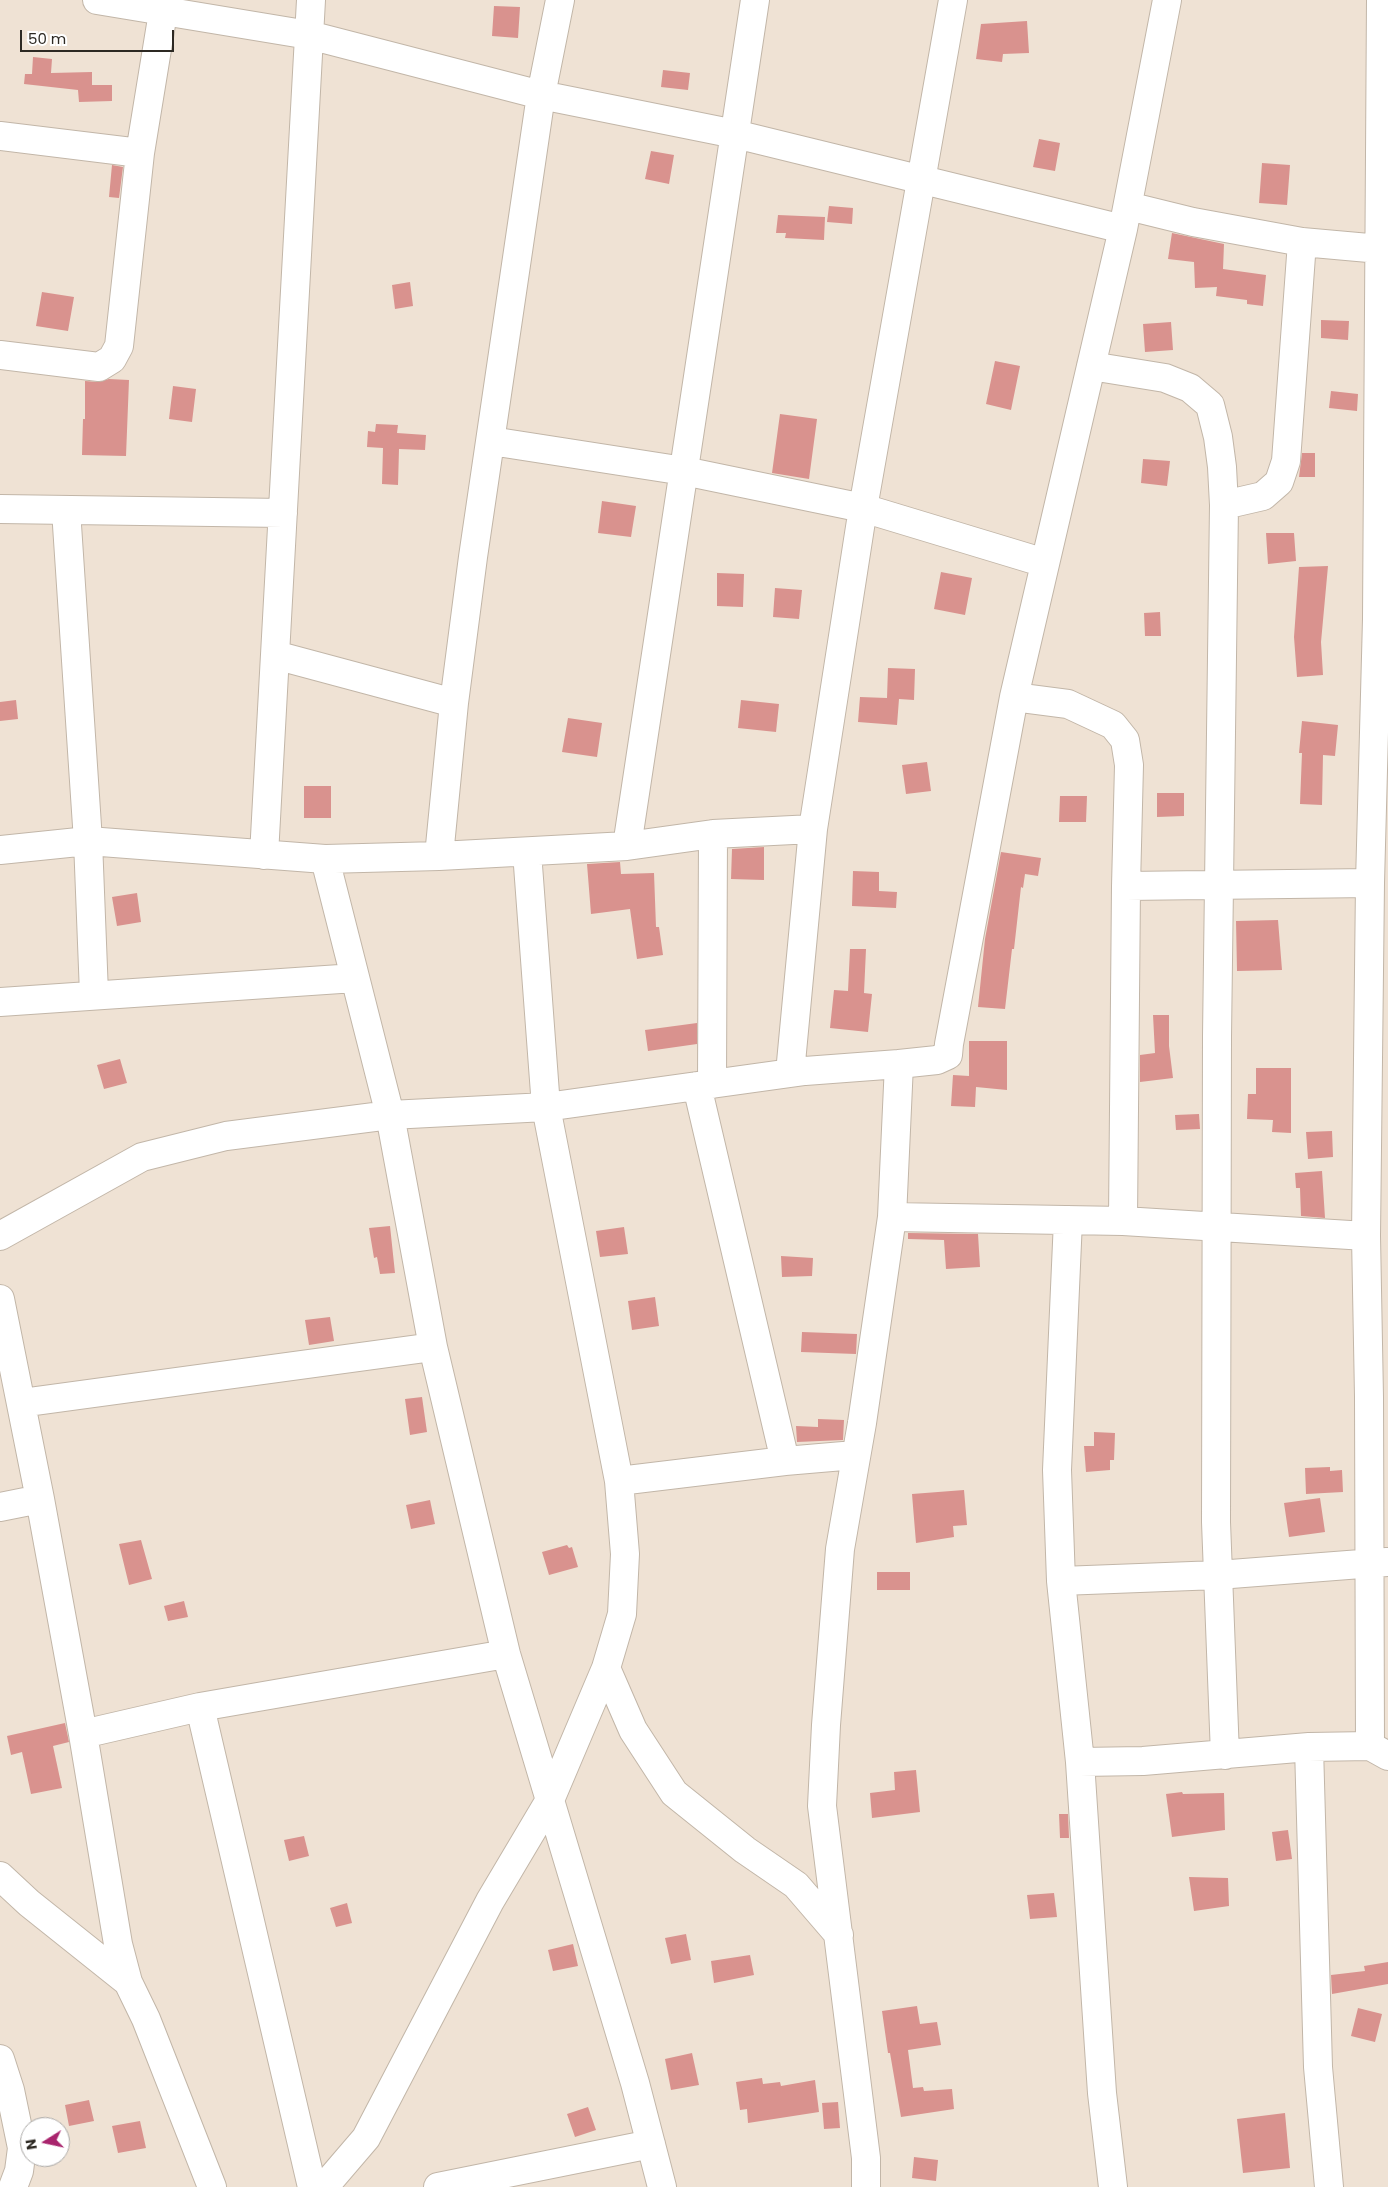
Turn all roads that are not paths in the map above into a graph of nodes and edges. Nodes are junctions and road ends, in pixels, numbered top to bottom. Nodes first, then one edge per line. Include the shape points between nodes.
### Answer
1 (97, 0) edge
2 (311, 0) edge
3 (560, 0) edge
4 (755, 0) edge
5 (953, 0) edge
6 (1167, 0) edge
7 (1381, 0) edge
8 (164, 6) edge
9 (309, 35) junction
10 (541, 95) junction
11 (735, 134) junction
12 (0, 136) edge
13 (140, 153) junction
14 (922, 180) junction
15 (1125, 217) junction
16 (1302, 242) junction
17 (1383, 266) edge
18 (0, 355) edge
19 (1091, 366) junction
20 (491, 441) junction
21 (684, 471) junction
22 (1224, 505) junction
23 (863, 508) junction
24 (0, 510) edge
25 (66, 510) junction
26 (283, 513) junction
27 (1045, 563) junction
28 (1383, 619) edge
29 (275, 655) junction
30 (1014, 697) junction
31 (454, 702) junction
32 (813, 829) junction
33 (714, 834) junction
34 (88, 840) junction
35 (628, 846) junction
36 (0, 850) edge
37 (527, 852) junction
38 (264, 855) junction
39 (439, 856) junction
40 (325, 859) junction
41 (1370, 883) junction
42 (1219, 884) junction
43 (1126, 886) junction
44 (355, 978) junction
45 (94, 994) junction
46 (0, 1002) edge
47 (1379, 1041) edge
48 (899, 1064) junction
49 (790, 1073) junction
50 (704, 1085) junction
51 (546, 1107) junction
52 (390, 1115) junction
53 (892, 1217) junction
54 (1068, 1220) junction
55 (1123, 1221) junction
56 (1216, 1226) junction
57 (0, 1236) edge
58 (1366, 1236) junction
59 (0, 1298) edge
60 (4, 1338) edge
61 (433, 1347) junction
62 (1379, 1397) edge
63 (21, 1403) junction
64 (855, 1455) junction
65 (785, 1461) junction
66 (619, 1481) junction
67 (40, 1498) junction
68 (0, 1507) edge
69 (1379, 1562) edge
70 (1218, 1576) junction
71 (1061, 1581) junction
72 (506, 1654) junction
73 (1378, 1666) edge
74 (606, 1668) junction
75 (200, 1707) junction
76 (83, 1734) junction
77 (1309, 1747) junction
78 (1379, 1751) edge
79 (1225, 1755) junction
80 (1080, 1762) junction
81 (550, 1800) junction
82 (0, 1876) edge
83 (839, 1935) junction
84 (128, 1982) junction
85 (0, 2059) edge
86 (651, 2144) junction
87 (13, 2187) edge
88 (212, 2187) edge
89 (312, 2187) edge
90 (324, 2187) edge
91 (438, 2187) edge
92 (662, 2187) edge
93 (866, 2187) edge
94 (1113, 2187) edge
95 (1329, 2187) edge

1 - 8 street
2 - 9 street
3 - 10 street
4 - 11 street
5 - 14 street
6 - 15 street
7 - 17 street
8 - 9 street
8 - 13 street
9 - 10 street
9 - 26 street
10 - 11 street
10 - 20 street
11 - 14 street
11 - 21 street
12 - 13 street
13 - 18 street via 120,346 112,359 99,367
14 - 15 street
14 - 23 street
15 - 16 street via 1194,222
15 - 19 street
16 - 17 street
16 - 22 street via 1286,461 1280,482 1263,496
17 - 28 street
19 - 22 street via 1165,378 1190,388 1210,404 1218,437
19 - 27 street
20 - 21 street
20 - 31 street
21 - 23 street
21 - 35 street
22 - 42 street
23 - 27 street
23 - 32 street
24 - 25 street
25 - 26 street
25 - 34 street
26 - 29 street
27 - 30 street
28 - 41 street
29 - 31 street
29 - 38 street
30 - 43 street via 1068,704 1113,724 1125,740 1129,764
30 - 48 street via 948,1055 937,1060
31 - 39 street
32 - 33 street
32 - 49 street
33 - 35 street
33 - 50 street
34 - 36 street
34 - 38 street
34 - 45 street
35 - 37 street
37 - 39 street
37 - 51 street
38 - 40 street
39 - 40 street
40 - 44 street
41 - 42 street
41 - 47 street
42 - 43 street
42 - 56 street
43 - 55 street
44 - 45 street
44 - 52 street
45 - 46 street
47 - 58 street
48 - 49 street
48 - 53 street
49 - 50 street
50 - 51 street
50 - 65 street
51 - 52 street
51 - 66 street
52 - 57 street via 226,1136 142,1157
52 - 61 street
53 - 54 street
53 - 64 street
54 - 55 street
54 - 71 street via 1057,1470
55 - 56 street
56 - 58 street
56 - 70 street
58 - 62 street
59 - 60 street
60 - 63 street
61 - 63 street
61 - 72 street
62 - 69 street
63 - 67 street
64 - 65 street
64 - 83 street via 840,1549 822,1806
65 - 66 street
66 - 74 street via 625,1554 622,1614
67 - 68 street
67 - 76 street
69 - 70 street
69 - 73 street
70 - 71 street
70 - 79 street
71 - 80 street
72 - 75 street
72 - 81 street
73 - 78 street
74 - 81 street
74 - 83 street via 633,1730 674,1793 745,1850 796,1885
75 - 76 street
75 - 89 street
76 - 84 street via 118,1944
77 - 78 street
77 - 79 street
77 - 95 street via 1318,2066
79 - 80 street
80 - 94 street via 1102,2093
81 - 86 street
81 - 90 street via 490,1901 366,2138
82 - 84 street via 56,1926
83 - 93 street via 866,2158
84 - 88 street via 146,2019
85 - 87 street via 22,2148
86 - 91 street
86 - 92 street

